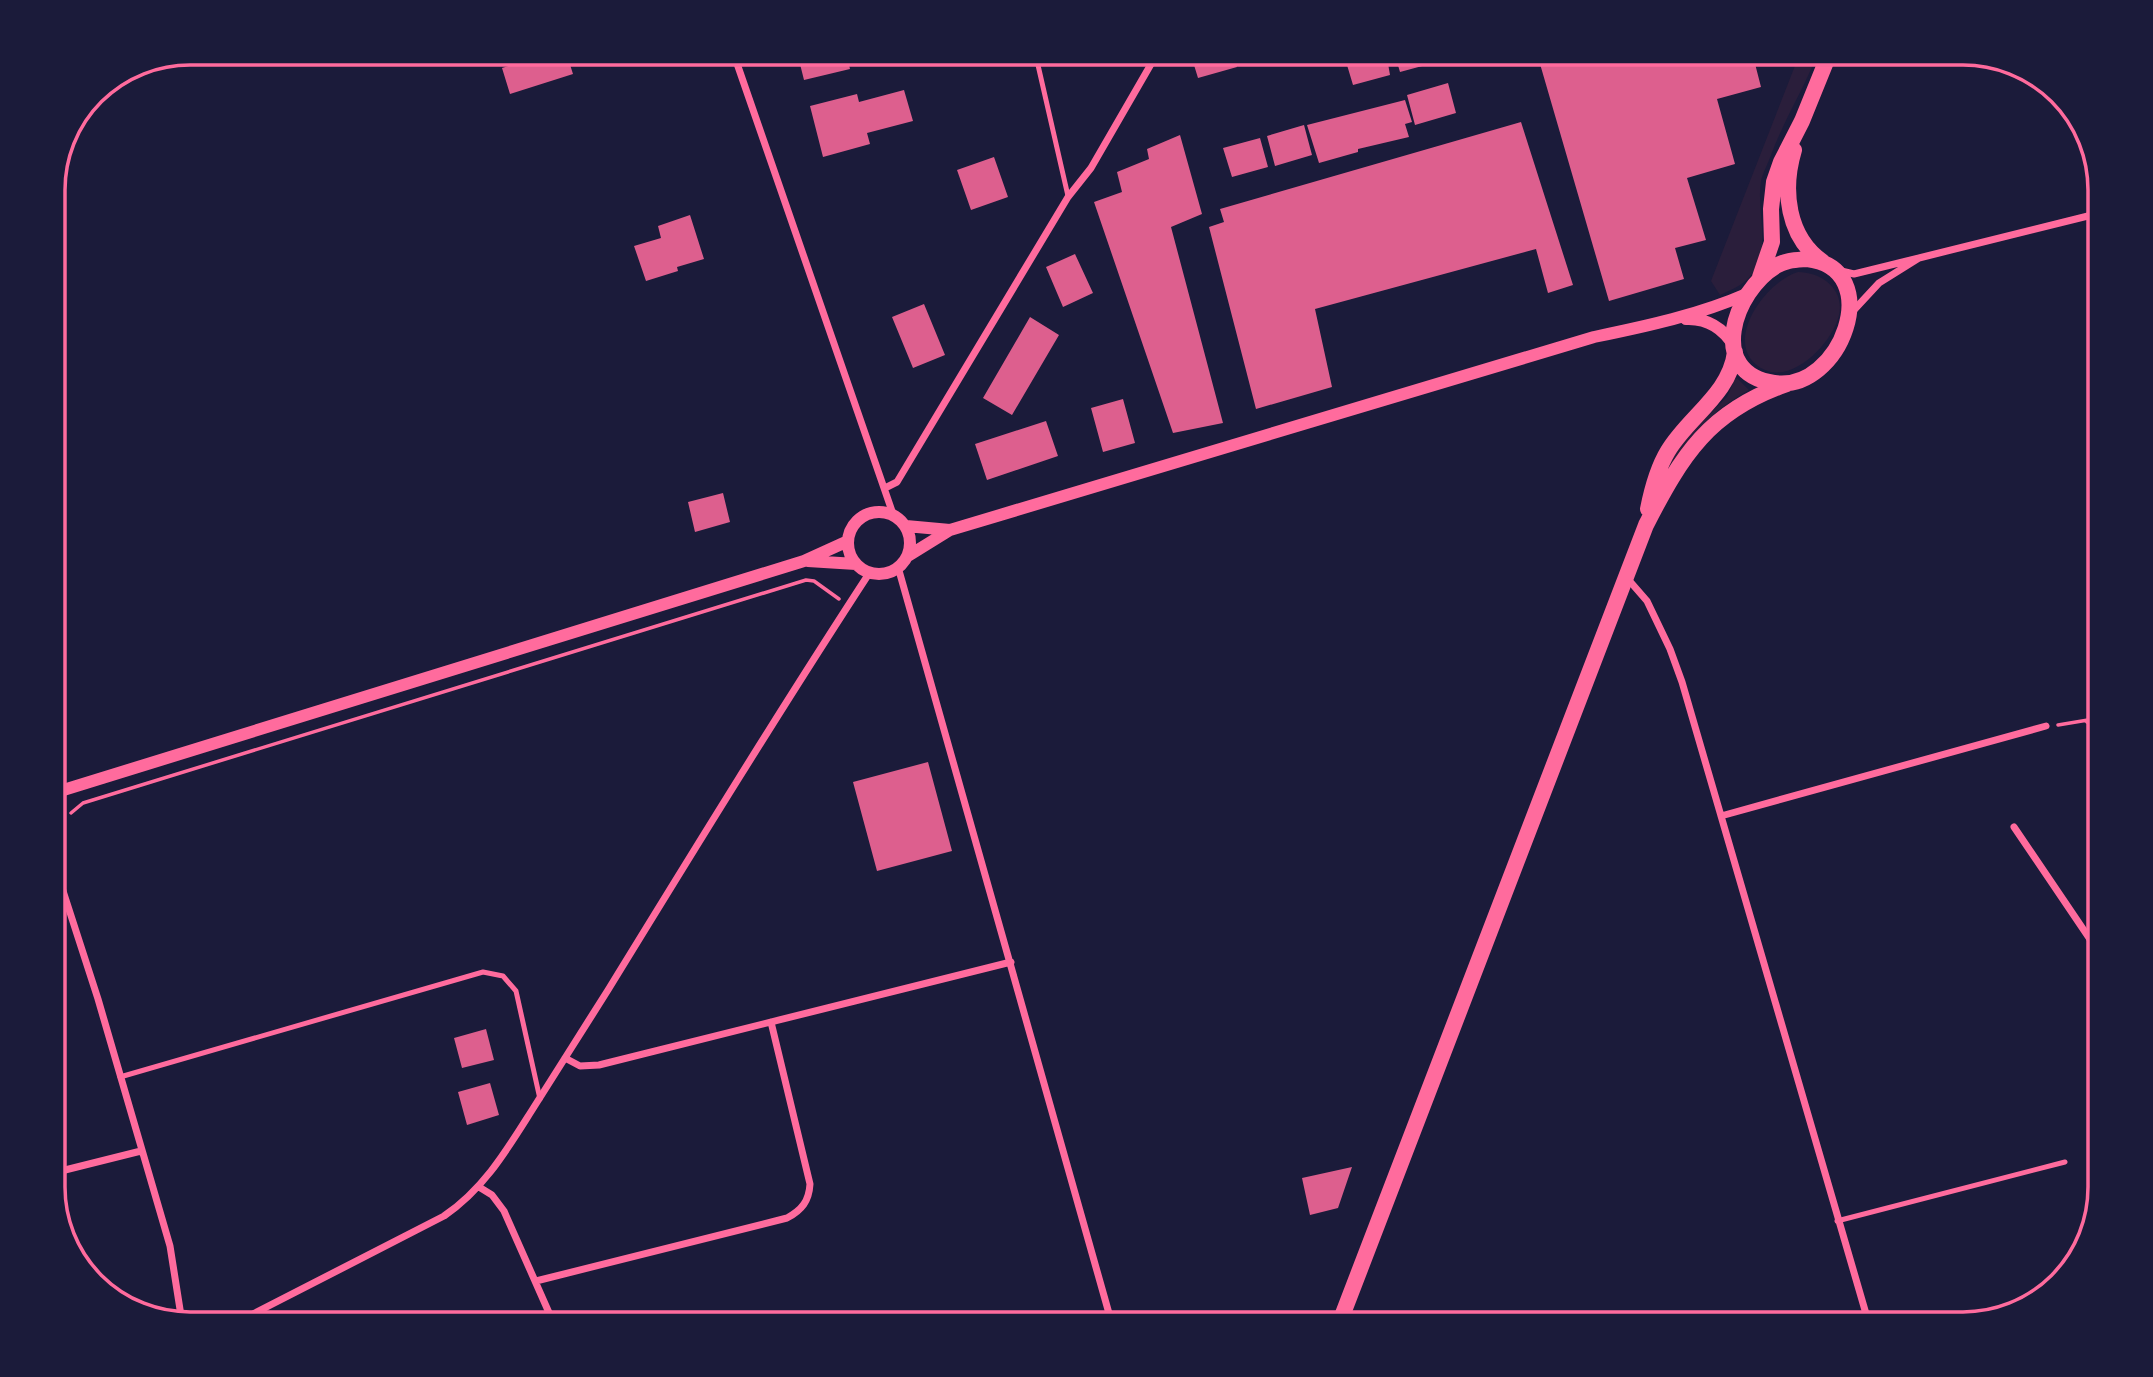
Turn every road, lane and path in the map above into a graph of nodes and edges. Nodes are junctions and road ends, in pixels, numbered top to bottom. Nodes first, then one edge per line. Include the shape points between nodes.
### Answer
1 (738, 65) edge
2 (1038, 65) edge
3 (1150, 65) edge
4 (1825, 65) edge
5 (1802, 121) junction
6 (1068, 197) junction
7 (2088, 216) edge
8 (1919, 258) junction
9 (1827, 266) junction
10 (1749, 293) junction
11 (1849, 317) junction
12 (1671, 320) junction
13 (1735, 349) junction
14 (1787, 384) junction
15 (885, 488) junction
16 (893, 514) junction
17 (1646, 525) junction
18 (906, 526) junction
19 (950, 530) junction
20 (848, 541) junction
21 (908, 556) junction
22 (804, 561) junction
23 (856, 564) junction
24 (898, 567) junction
25 (870, 572) junction
26 (1626, 578) junction
27 (848, 605) junction
28 (2088, 721) edge
29 (2082, 722) junction
30 (2088, 723) edge
31 (2046, 726) joint
32 (65, 786) edge
33 (1721, 816) junction
34 (65, 824) edge
35 (2014, 827) dead end
36 (65, 897) edge
37 (2088, 935) edge
38 (1011, 962) junction
39 (771, 1022) junction
40 (565, 1058) junction
41 (120, 1077) junction
42 (540, 1099) junction
43 (141, 1151) junction
44 (2065, 1163) dead end
45 (65, 1170) edge
46 (479, 1187) junction
47 (1837, 1221) junction
48 (536, 1282) junction
49 (180, 1311) edge
50 (257, 1312) edge
51 (549, 1312) edge
52 (1108, 1312) edge
53 (1344, 1312) edge
54 (1865, 1312) edge

1 - 15 street
2 - 6 lane
3 - 6 street via 1091,168
4 - 5 main road
5 - 9 main road via 1788,176 1790,216 1800,238
5 - 10 main road via 1774,182 1772,242
6 - 15 street via 897,482
7 - 8 street
8 - 9 street via 1854,274
8 - 11 street via 1879,283
9 - 10 main road via 1807,259 1784,262
9 - 11 main road via 1846,286
10 - 12 street
10 - 13 main road via 1736,315
11 - 14 main road via 1846,330 1822,367 1806,379
12 - 13 street via 1714,324
12 - 19 street via 1594,337
13 - 14 main road via 1752,375
13 - 17 main road via 1728,378 1668,451 1651,491
14 - 17 main road via 1745,402 1702,437 1681,460
15 - 16 street
16 - 18 street
16 - 20 street via 883,511 863,516
17 - 26 main road
18 - 19 street
18 - 21 street
19 - 21 street
20 - 22 street
20 - 23 street
21 - 24 street
22 - 23 street
22 - 32 street
23 - 25 street
24 - 25 street via 885,574
24 - 38 street
25 - 27 street
26 - 33 street via 1647,601 1670,649
26 - 53 main road
27 - 34 path via 806,580 83,803
27 - 40 street
28 - 29 path
29 - 30 path
29 - 31 path
31 - 33 street
33 - 47 street
35 - 37 street
36 - 41 street
38 - 39 street
38 - 52 street
39 - 40 street via 598,1065 580,1066
39 - 48 street via 810,1184 805,1204 797,1213
40 - 42 street
41 - 42 lane via 483,972 503,975 516,991
41 - 43 street
42 - 46 street
43 - 45 street
43 - 49 street via 170,1246
44 - 47 lane
46 - 48 street via 504,1211
46 - 50 street via 444,1216
47 - 54 street
48 - 51 street

